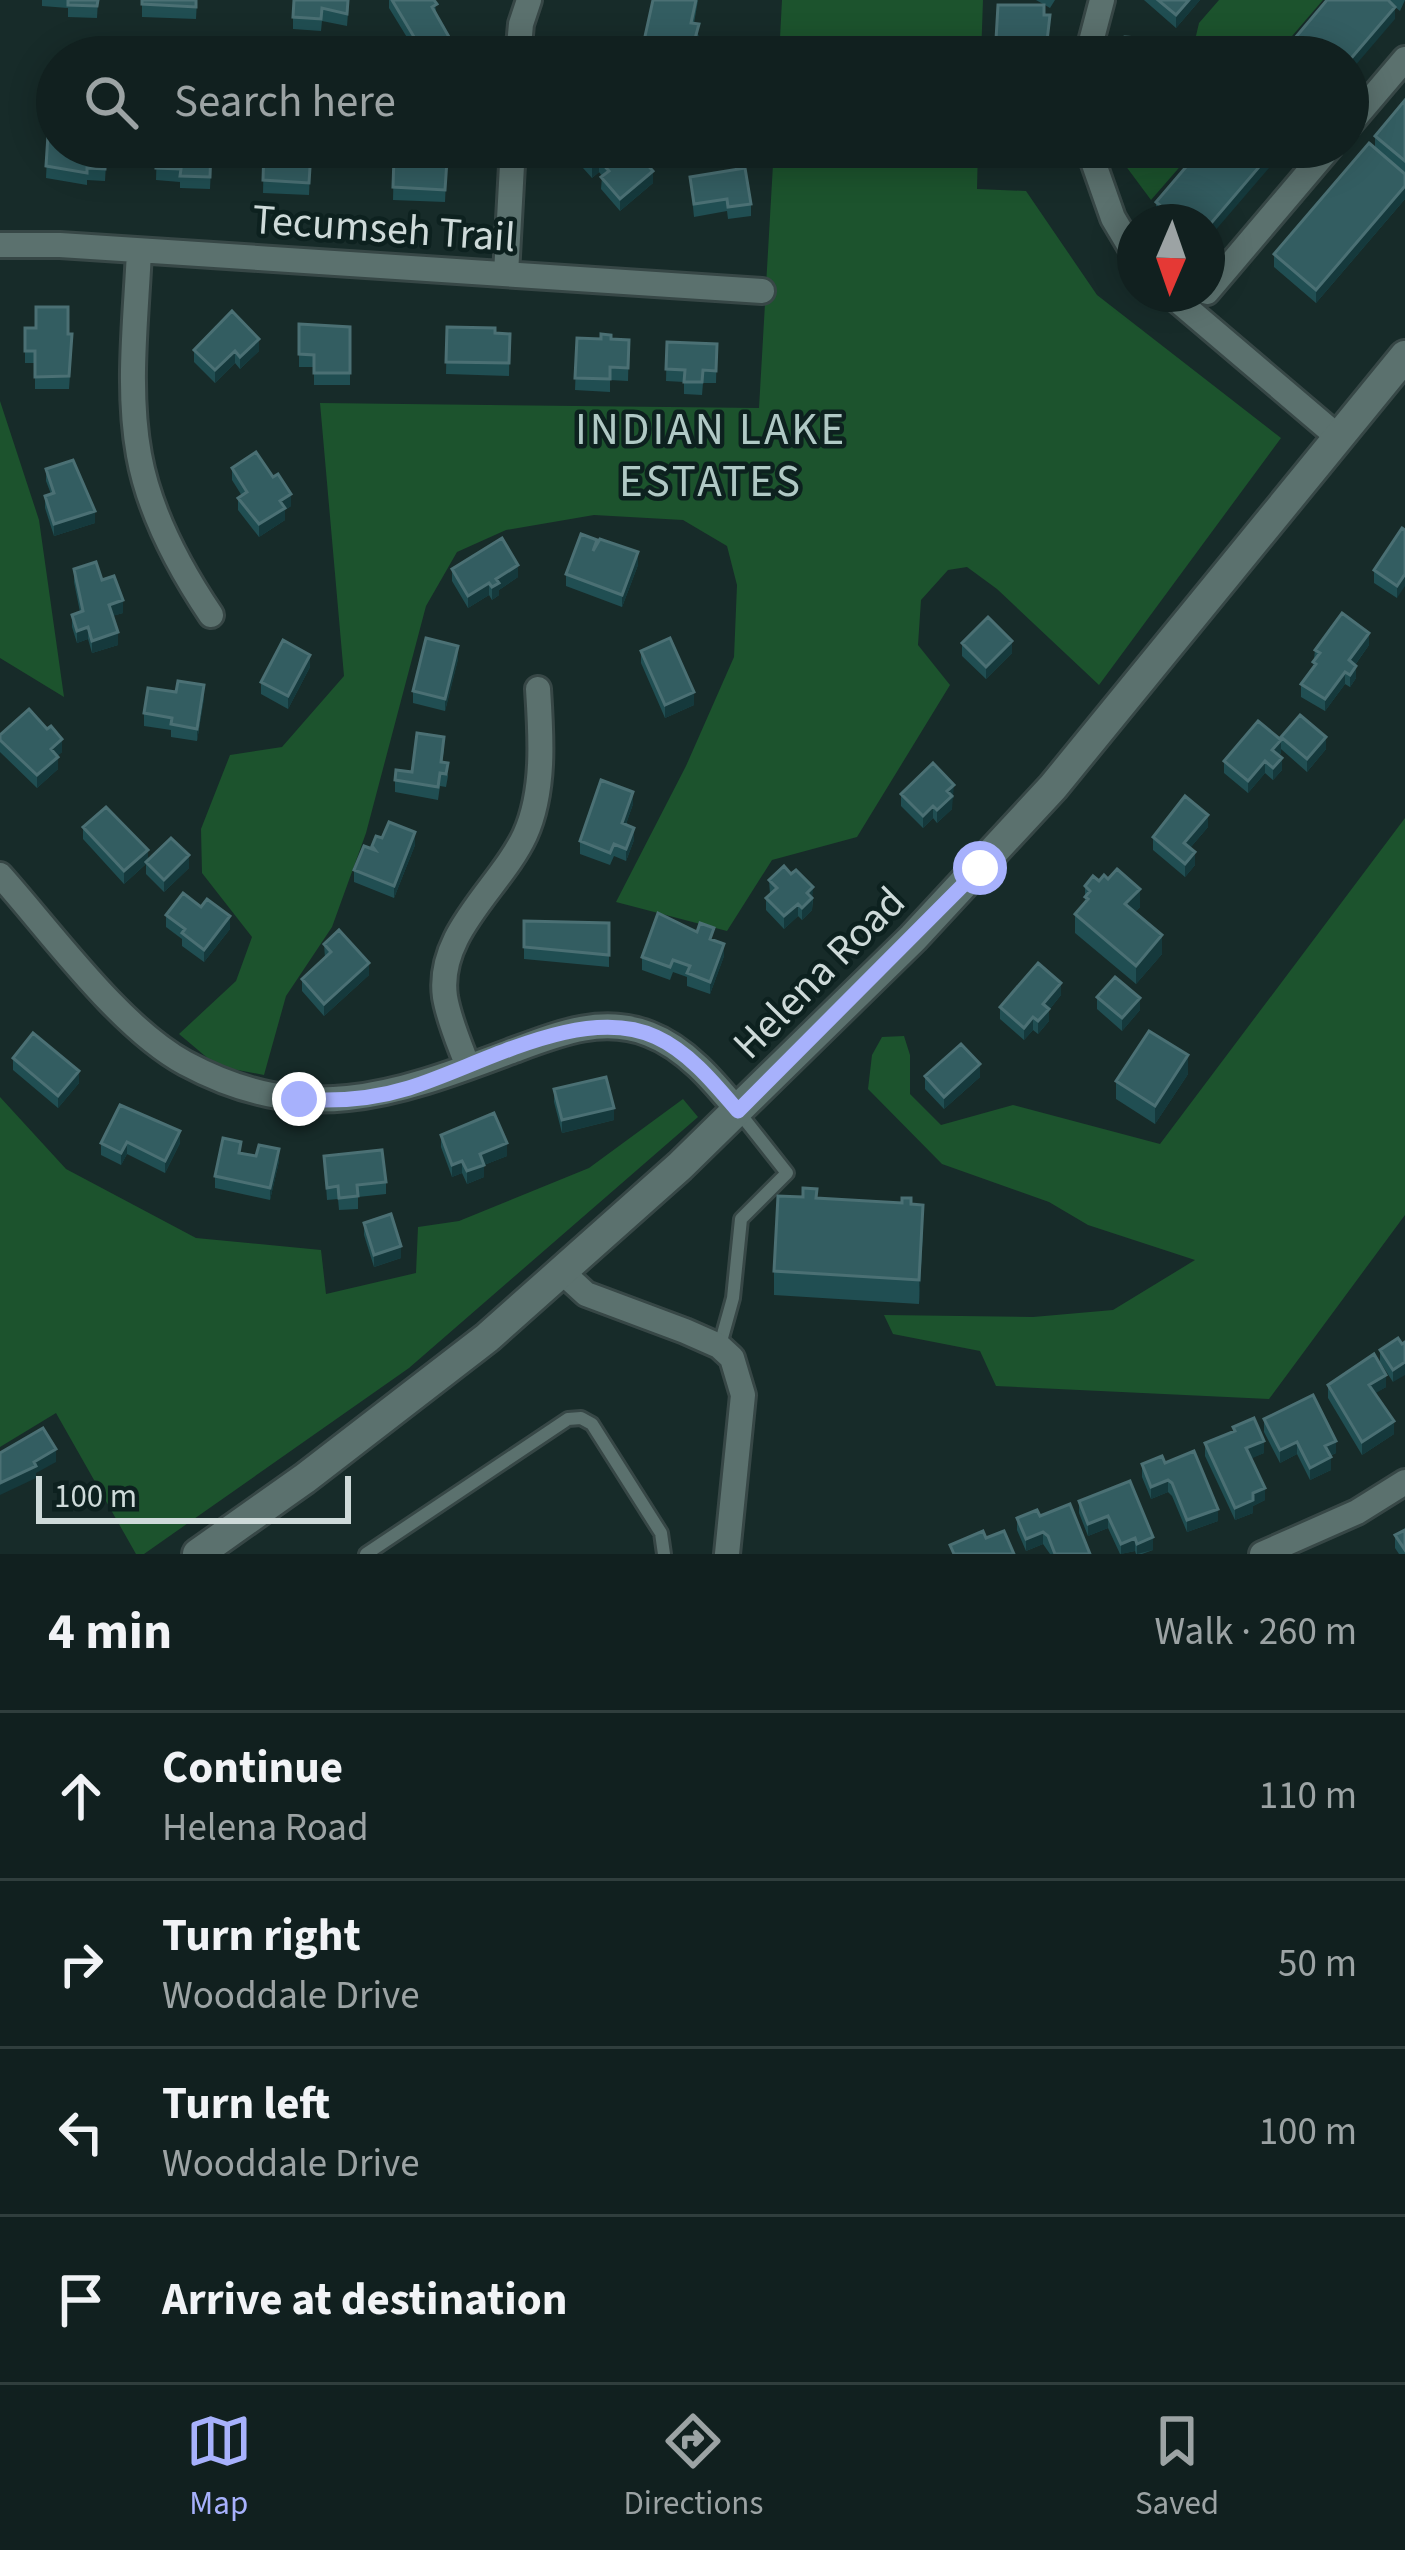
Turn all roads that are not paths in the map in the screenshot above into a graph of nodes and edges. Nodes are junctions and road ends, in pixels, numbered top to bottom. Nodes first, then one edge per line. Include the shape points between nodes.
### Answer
1 (529, 0) edge
2 (1102, 0) edge
3 (520, 36) edge
4 (1093, 36) edge
5 (1405, 59) edge
6 (1369, 101) edge
7 (513, 168) edge
8 (1095, 168) edge
9 (1312, 168) edge
10 (1117, 225) edge
11 (0, 245) edge
12 (139, 251) junction
13 (1225, 271) edge
14 (506, 274) junction
15 (762, 290) dead end
16 (1214, 312) edge
17 (1405, 356) edge
18 (1338, 437) junction
19 (211, 615) dead end
20 (538, 689) dead end
21 (0, 875) edge
22 (468, 1067) junction
23 (738, 1111) junction
24 (562, 1273) junction
25 (719, 1346) junction
26 (1405, 1482) edge
27 (206, 1552) edge
28 (366, 1554) edge
29 (664, 1554) edge
30 (727, 1554) edge
31 (1262, 1554) edge

1 - 3 street
2 - 4 street
5 - 6 street
7 - 14 street
8 - 10 street
9 - 13 street
11 - 12 street, Tecumseh Trail
12 - 14 street, Tecumseh Trail
12 - 19 street via 140,461 175,554
14 - 15 street, Tecumseh Trail
16 - 18 street
17 - 18 main road, Helena Road
18 - 23 main road, Helena Road via 1053,787
20 - 22 street via 541,736 528,827 462,927 446,972
21 - 22 street via 141,1031 215,1076 328,1101 383,1095
22 - 23 street via 576,1029 637,1030 671,1045
23 - 24 main road, Helena Road
23 - 25 lane via 787,1172 741,1219
24 - 25 street via 586,1294
24 - 27 main road, Helena Road via 425,1388
25 - 30 street via 736,1365 743,1395
26 - 31 street
28 - 29 lane via 568,1419 581,1418 662,1533

